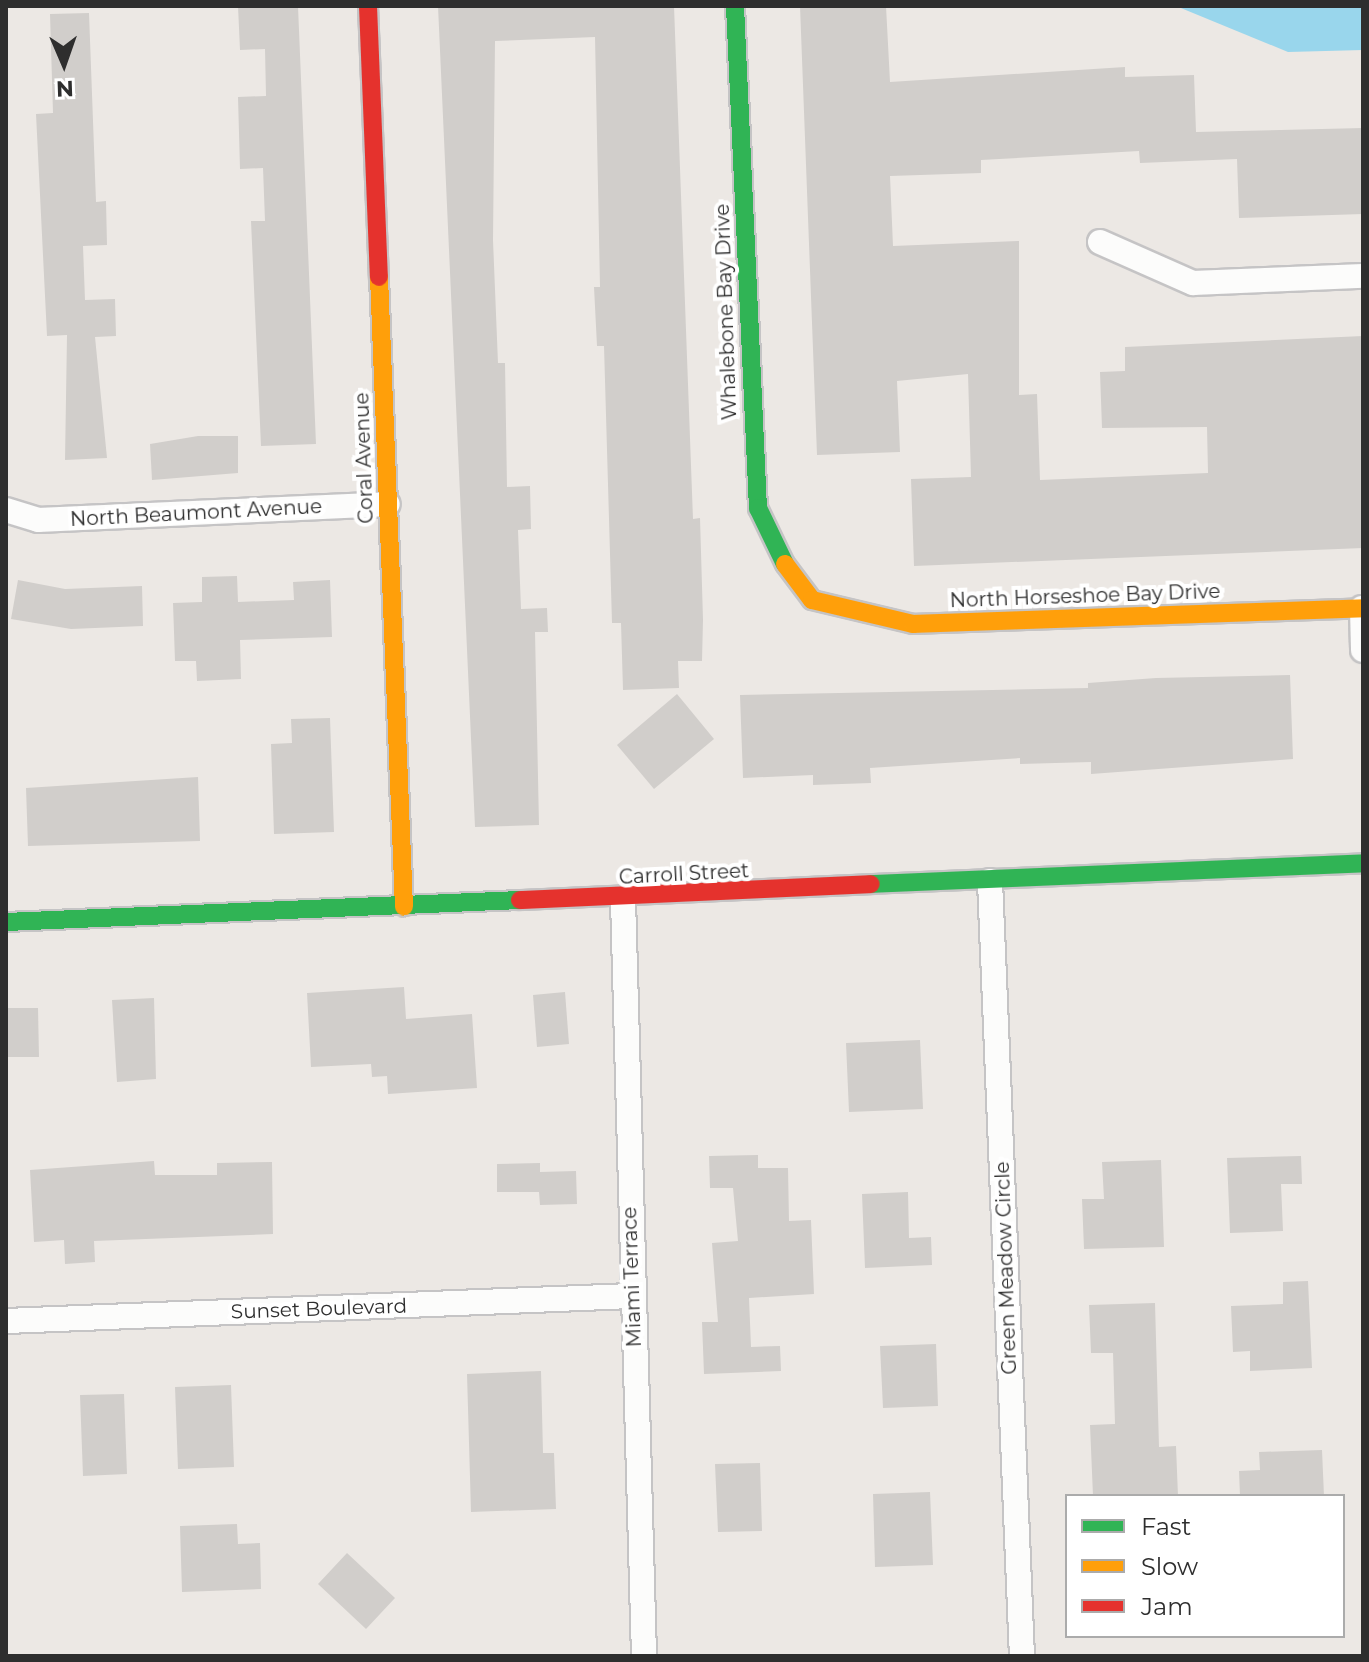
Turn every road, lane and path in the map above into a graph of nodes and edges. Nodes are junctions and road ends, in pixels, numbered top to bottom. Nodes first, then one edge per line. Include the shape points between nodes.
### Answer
1 (368, 6) edge
2 (735, 6) edge
3 (1100, 242) dead end
4 (1363, 276) edge
5 (388, 504) junction
6 (6, 510) edge
7 (812, 600) joint
8 (1363, 608) edge
9 (1363, 650) edge
10 (1363, 863) edge
11 (990, 881) junction
12 (623, 899) junction
13 (404, 907) junction
14 (6, 922) edge
15 (632, 1296) junction
16 (6, 1321) edge
17 (644, 1656) edge
18 (1022, 1656) edge

1 - 5 street, Coral Avenue
2 - 7 street, Whalebone Bay Drive via 758,508 776,552
3 - 4 street via 1193,283
5 - 6 street, North Beaumont Avenue via 38,520
5 - 13 street, Coral Avenue
7 - 8 street, North Horseshoe Bay Drive via 913,624
8 - 9 street
10 - 11 street, Carroll Street
11 - 12 street, Carroll Street
11 - 18 street, Green Meadow Circle
12 - 13 street, Carroll Street
12 - 15 street, Miami Terrace
13 - 14 street, Carroll Street
15 - 16 street, Sunset Boulevard
15 - 17 street, Miami Terrace

